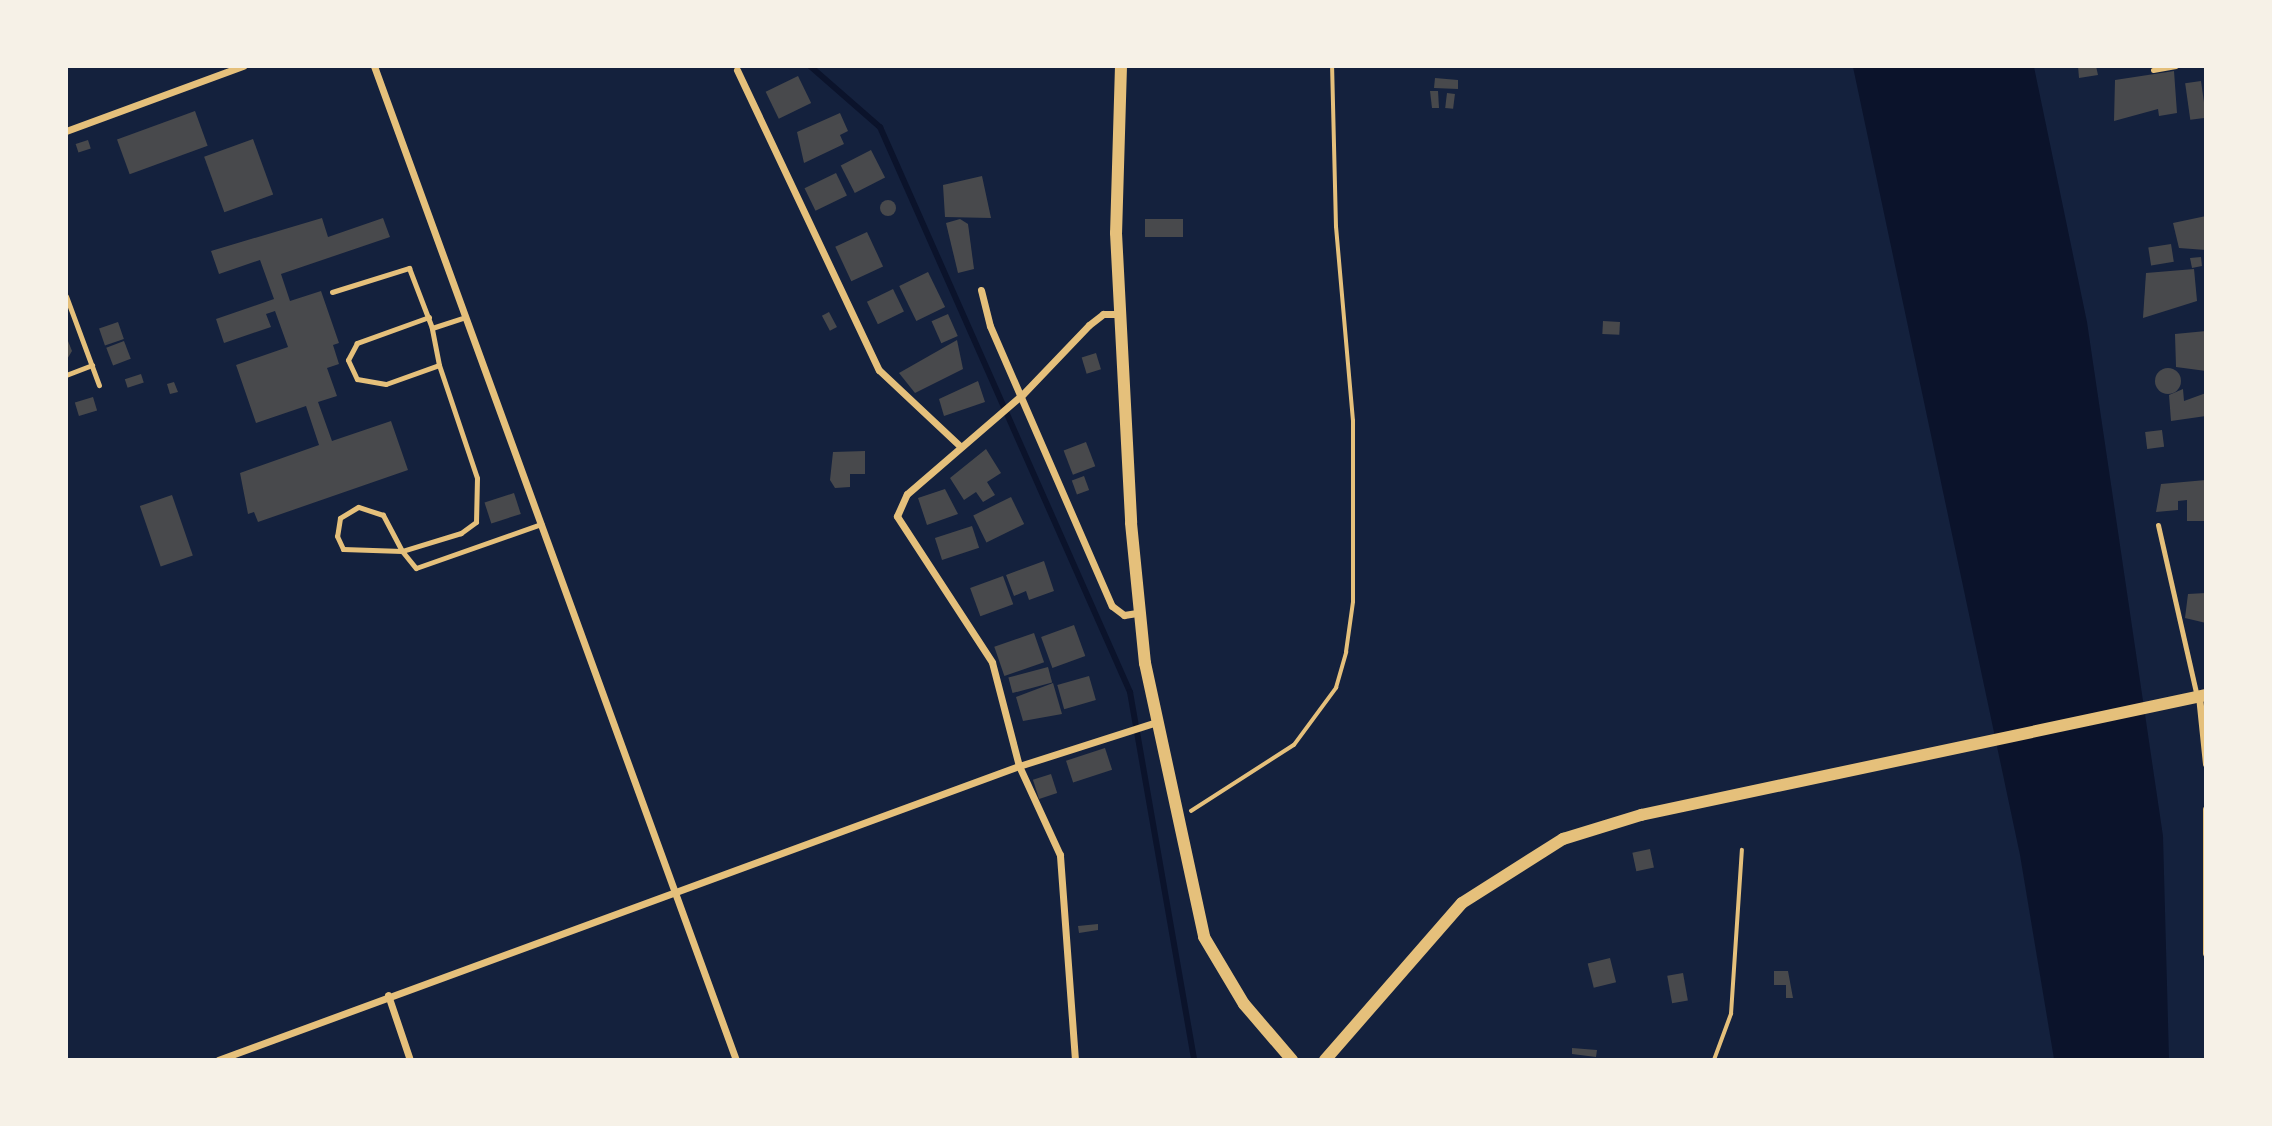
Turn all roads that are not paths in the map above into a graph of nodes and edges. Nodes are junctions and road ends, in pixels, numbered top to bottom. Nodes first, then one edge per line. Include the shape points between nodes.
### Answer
1 (243, 66) edge
2 (374, 66) edge
3 (1121, 66) edge
4 (2176, 66) edge
5 (737, 70) dead end
6 (2153, 70) dead end
7 (66, 131) edge
8 (981, 289) dead end
9 (331, 292) dead end
10 (66, 296) edge
11 (1119, 314) junction
12 (429, 317) junction
13 (465, 317) junction
14 (432, 328) junction
15 (92, 365) junction
16 (439, 365) junction
17 (66, 375) edge
18 (99, 385) dead end
19 (1023, 394) junction
20 (960, 446) junction
21 (541, 524) junction
22 (2158, 525) dead end
23 (401, 551) junction
24 (1137, 613) junction
25 (2200, 696) edge
26 (1157, 722) junction
27 (2206, 764) edge
28 (1019, 766) junction
29 (2206, 809) edge
30 (675, 891) junction
31 (2206, 953) edge
32 (388, 995) junction
33 (218, 1059) edge
34 (410, 1059) edge
35 (736, 1059) edge
36 (1075, 1059) edge
37 (1292, 1059) edge
38 (1325, 1059) edge

1 - 7 street
2 - 13 street
3 - 11 street
4 - 6 lane
5 - 20 street via 879,370
8 - 19 street via 990,326
9 - 12 lane via 409,268
10 - 15 lane
11 - 19 street via 1103,314
11 - 24 street
12 - 14 lane
12 - 16 lane via 357,343 348,360 357,379 375,386
13 - 14 lane
13 - 21 street
14 - 16 lane
15 - 17 lane
15 - 18 lane
16 - 23 lane via 477,478 479,513 461,533
19 - 20 street
19 - 24 street via 1112,606 1124,615
20 - 28 street via 907,494 897,516 992,662
21 - 23 lane via 427,567 408,566
21 - 30 street
22 - 25 lane
23 - 23 lane via 371,507 340,518 337,536 343,549
24 - 26 street
25 - 27 street
25 - 38 street via 1606,823 1525,858 1462,903
26 - 28 street via 1123,729
26 - 37 street via 1204,937 1223,975
28 - 30 street
28 - 36 street via 1060,855
29 - 31 street
30 - 32 street
30 - 35 street
32 - 33 street
32 - 34 street

